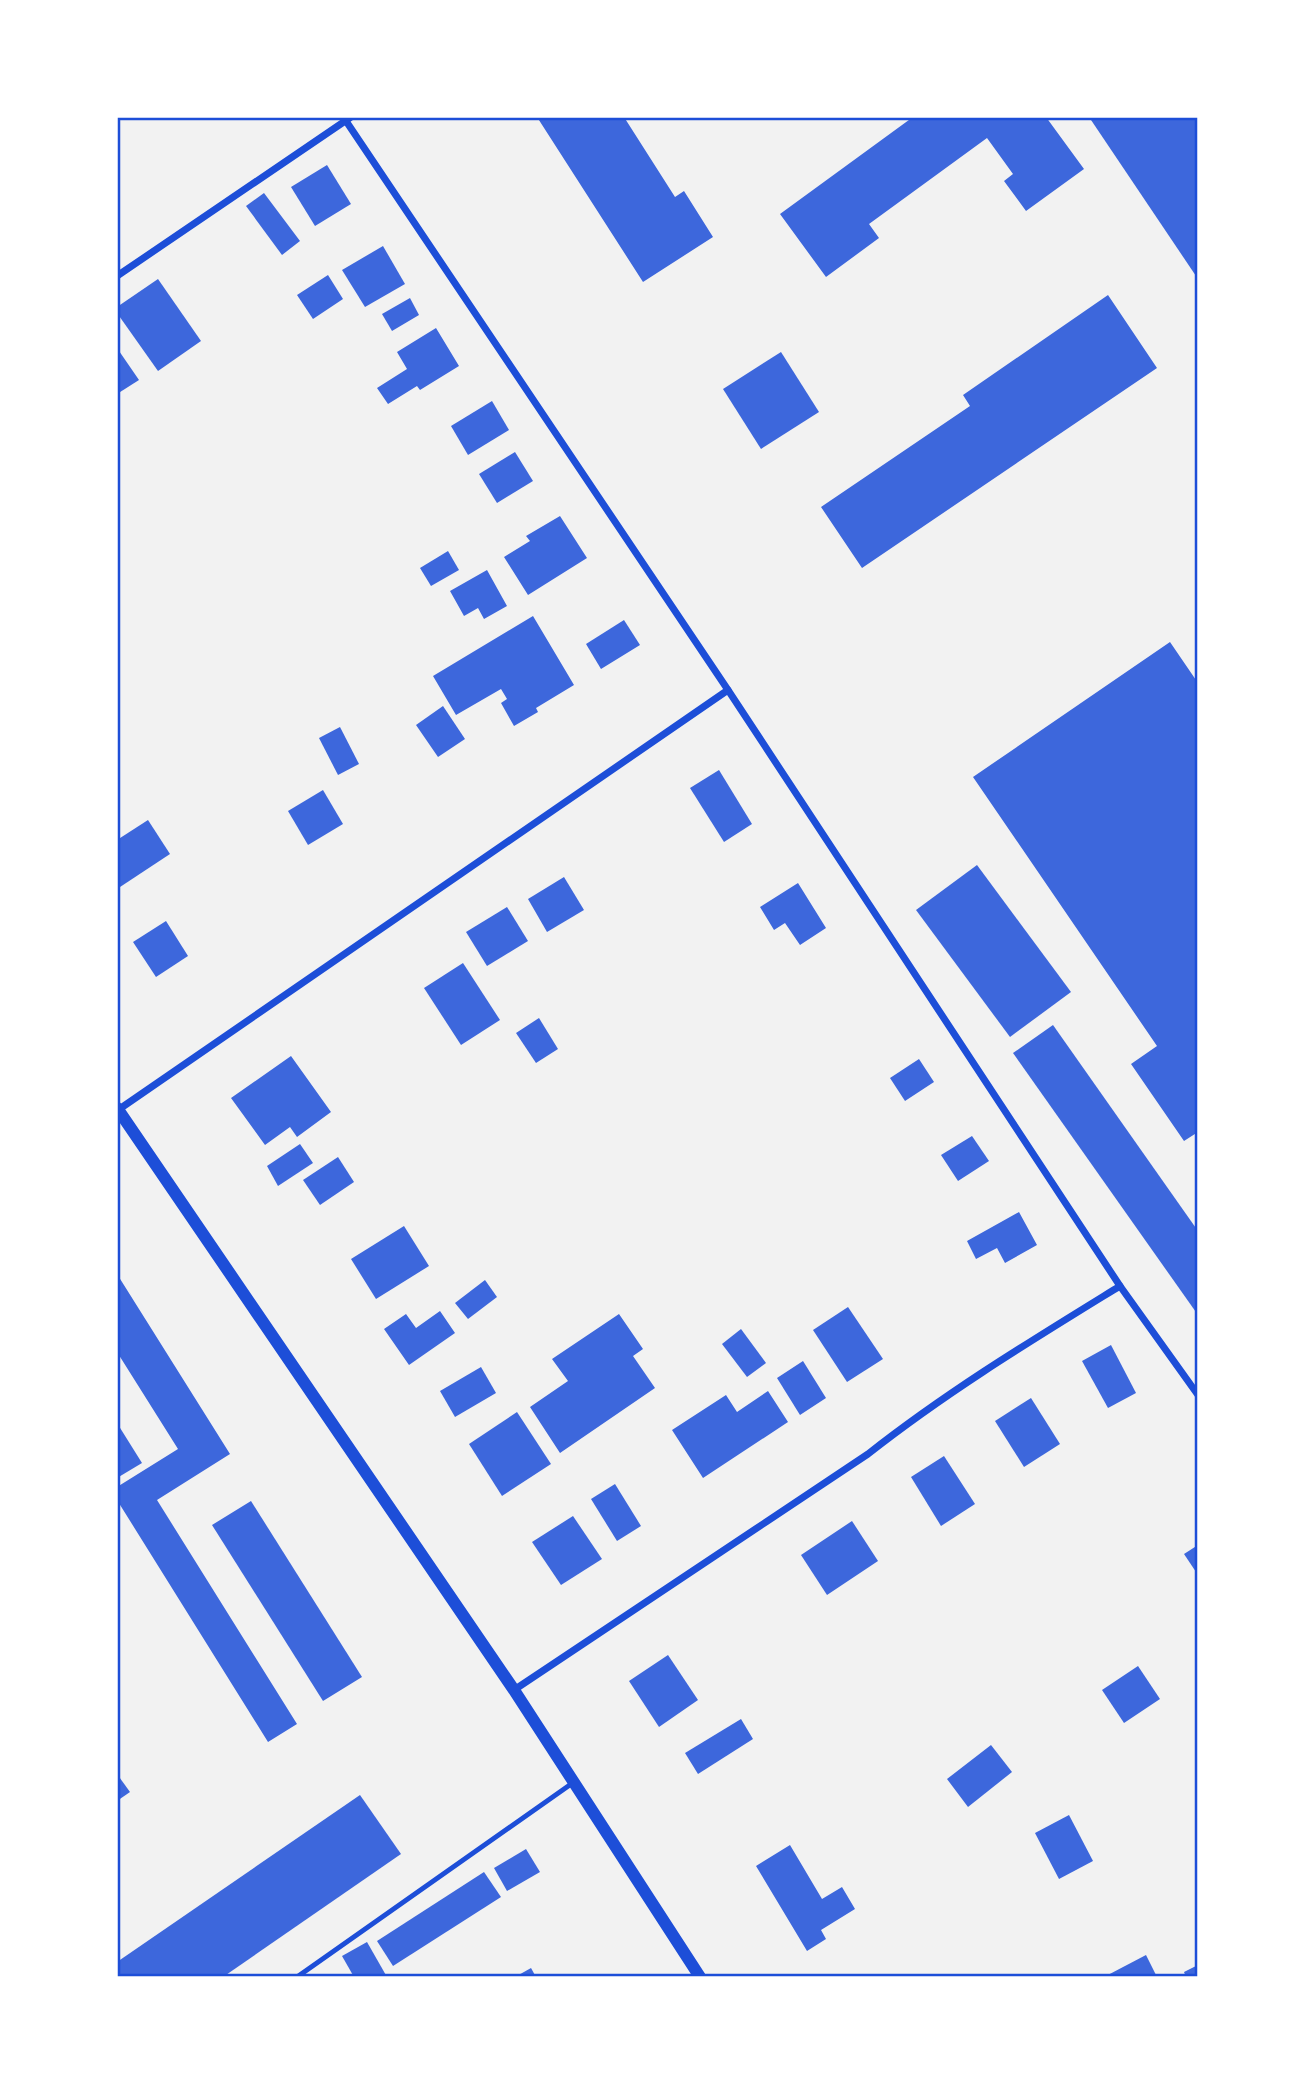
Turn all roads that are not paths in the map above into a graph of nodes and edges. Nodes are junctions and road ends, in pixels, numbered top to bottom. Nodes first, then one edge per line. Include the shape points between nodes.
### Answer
1 (348, 119) edge
2 (117, 275) edge
3 (728, 690) junction
4 (118, 1109) edge
5 (1120, 1286) junction
6 (1198, 1395) edge
7 (514, 1690) junction
8 (574, 1782) junction
9 (297, 1977) edge
10 (700, 1977) edge

1 - 2 street
1 - 3 street
3 - 4 street
3 - 5 street
4 - 7 street
5 - 6 street
5 - 7 street via 975,1376 868,1454
7 - 8 street
8 - 9 lane
8 - 10 street

